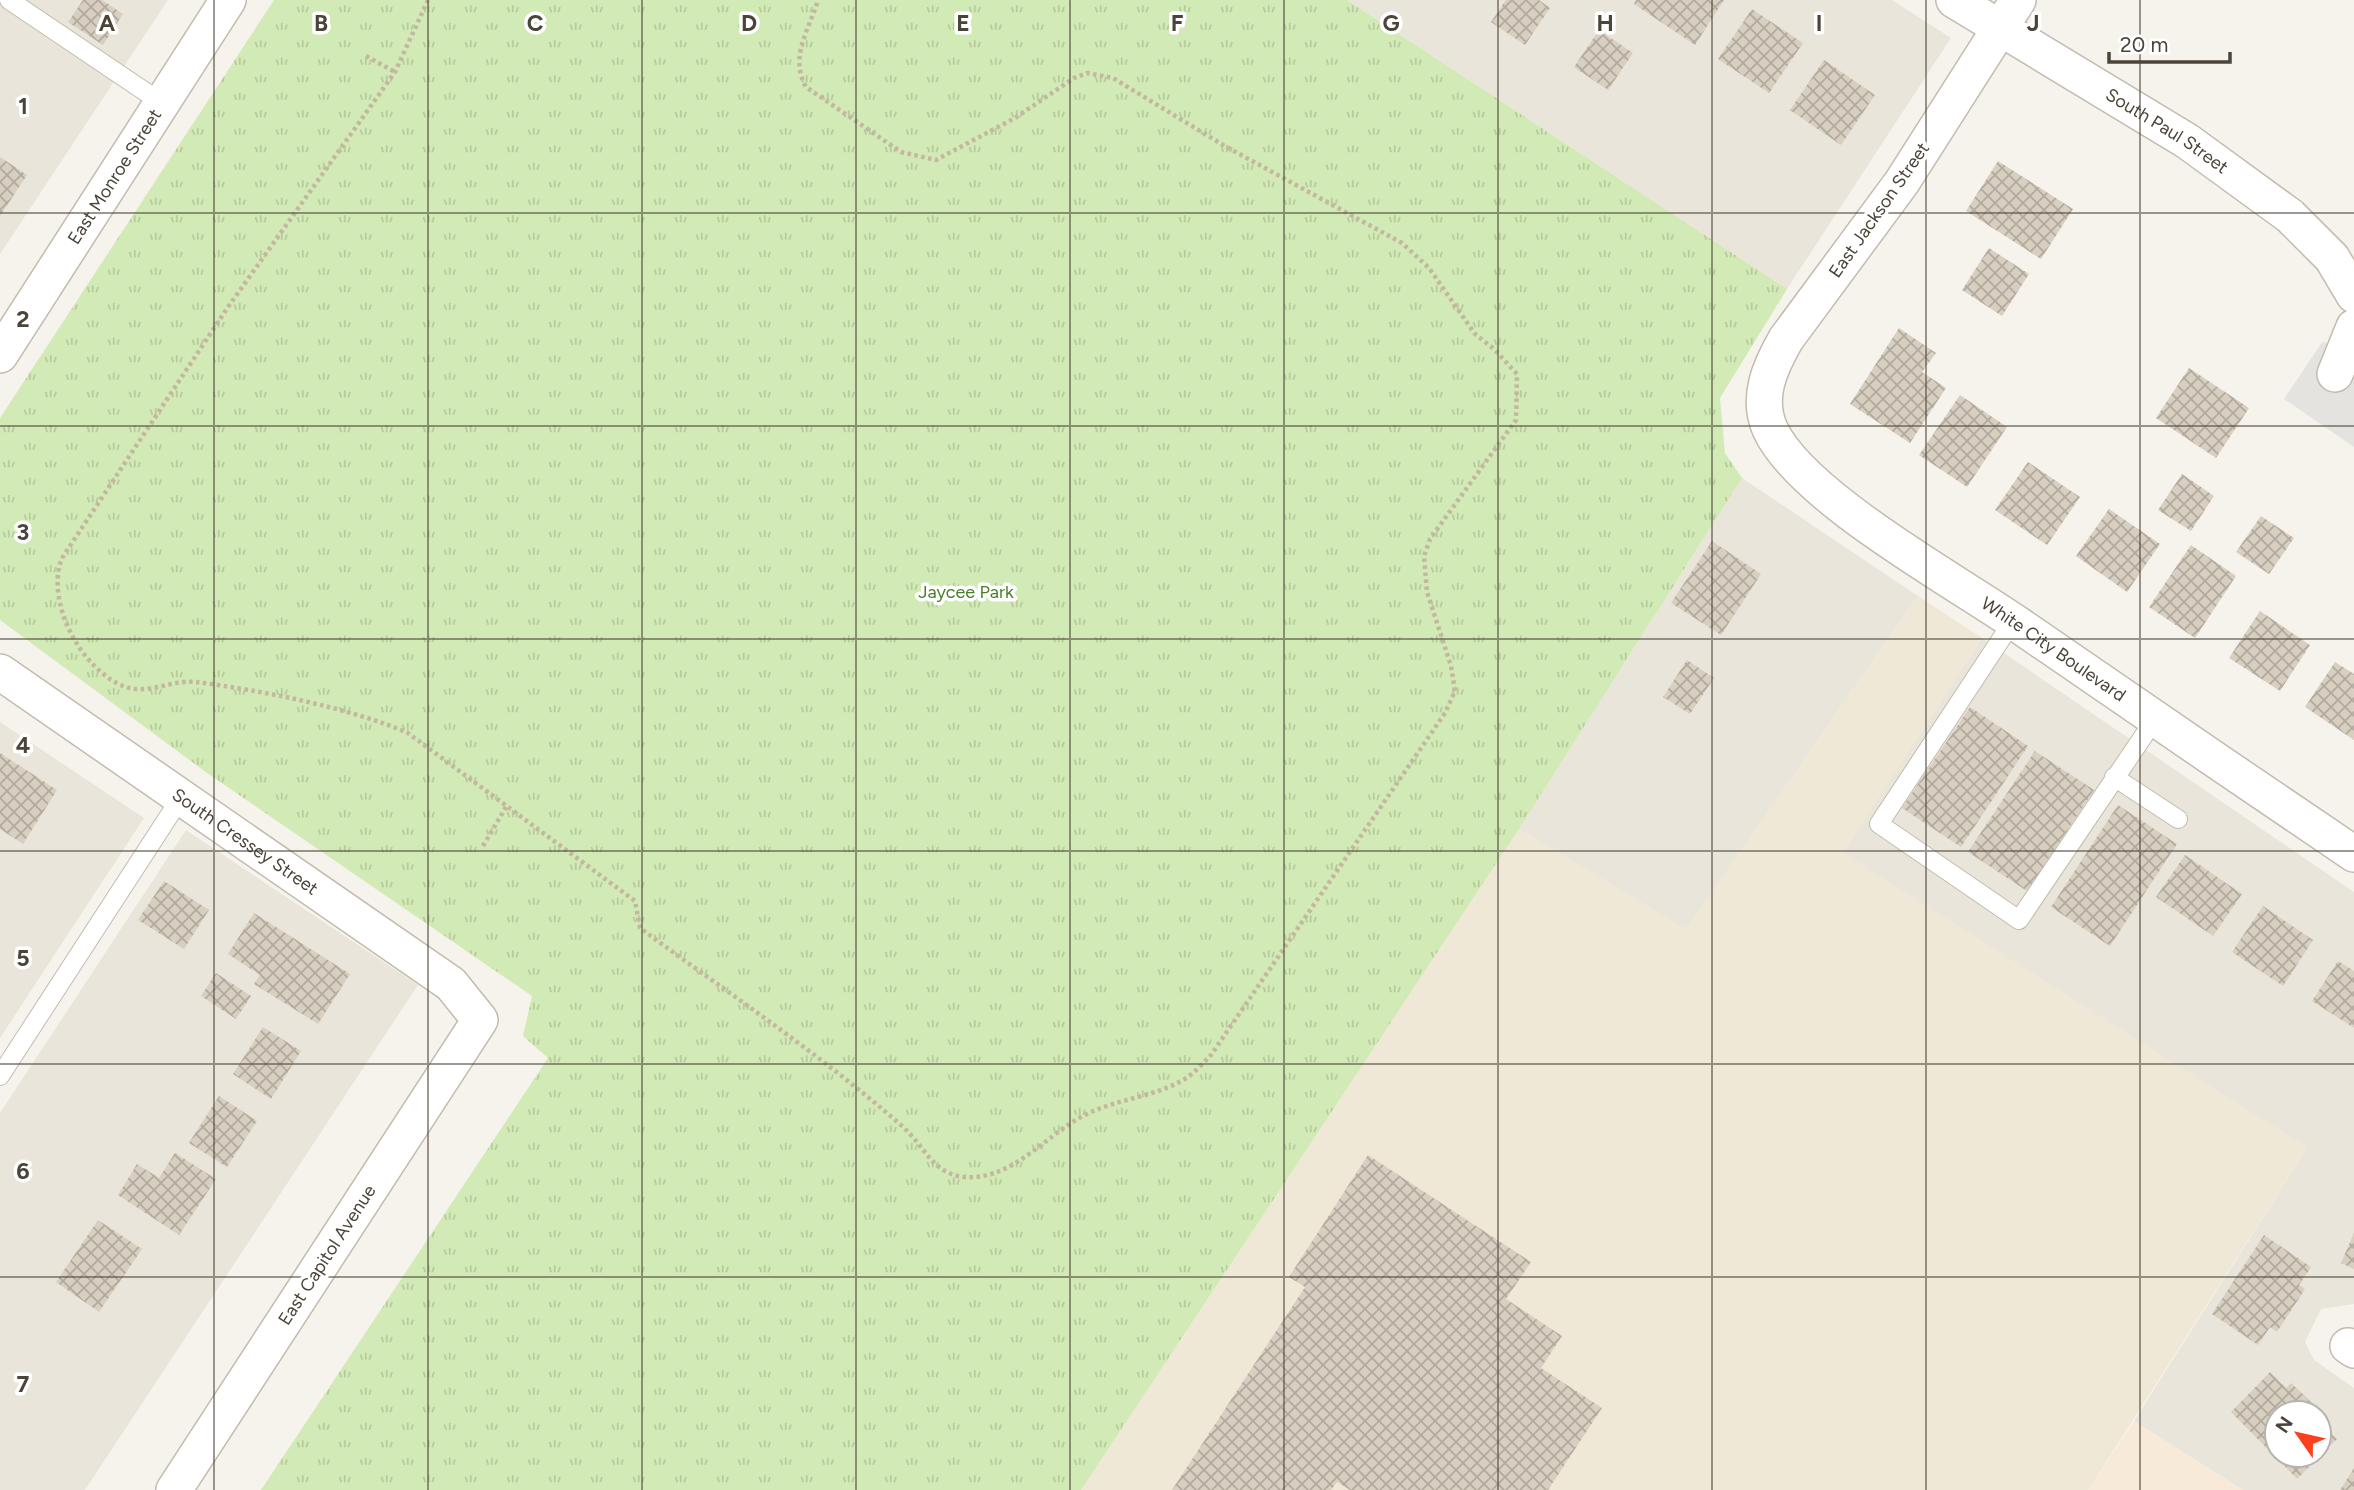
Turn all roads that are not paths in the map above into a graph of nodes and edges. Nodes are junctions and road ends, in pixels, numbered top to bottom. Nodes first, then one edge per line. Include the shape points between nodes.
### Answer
1 (9, 0) edge
2 (228, 0) edge
3 (1954, 0) edge
4 (2018, 0) edge
5 (1999, 29) junction
6 (162, 103) junction
7 (2354, 295) edge
8 (2354, 327) edge
9 (5, 335) edge
10 (2334, 374) dead end
11 (1769, 428) joint
12 (2013, 621) junction
13 (0, 672) edge
14 (2155, 719) junction
15 (2114, 777) junction
16 (180, 799) junction
17 (2178, 819) dead end
18 (2354, 854) edge
19 (480, 1020) joint
20 (0, 1076) edge
21 (174, 1490) edge

1 - 6 lane
2 - 6 street, East Monroe Street
3 - 5 street, South Paul Street
4 - 5 street, East Jackson Street
5 - 7 street, South Paul Street via 2188,141 2280,209 2332,258
5 - 11 street, East Jackson Street via 1902,182 1786,339 1770,367 1764,395
6 - 9 street, East Monroe Street
8 - 10 street
11 - 12 street, White City Boulevard via 1792,464 1829,494
12 - 14 street, White City Boulevard
12 - 15 lane via 1880,824 2019,920
13 - 16 street, South Cressey Street
14 - 15 lane
14 - 18 street, White City Boulevard
15 - 17 lane
16 - 19 street, South Cressey Street via 451,984
16 - 20 lane
19 - 21 street, East Capitol Avenue

